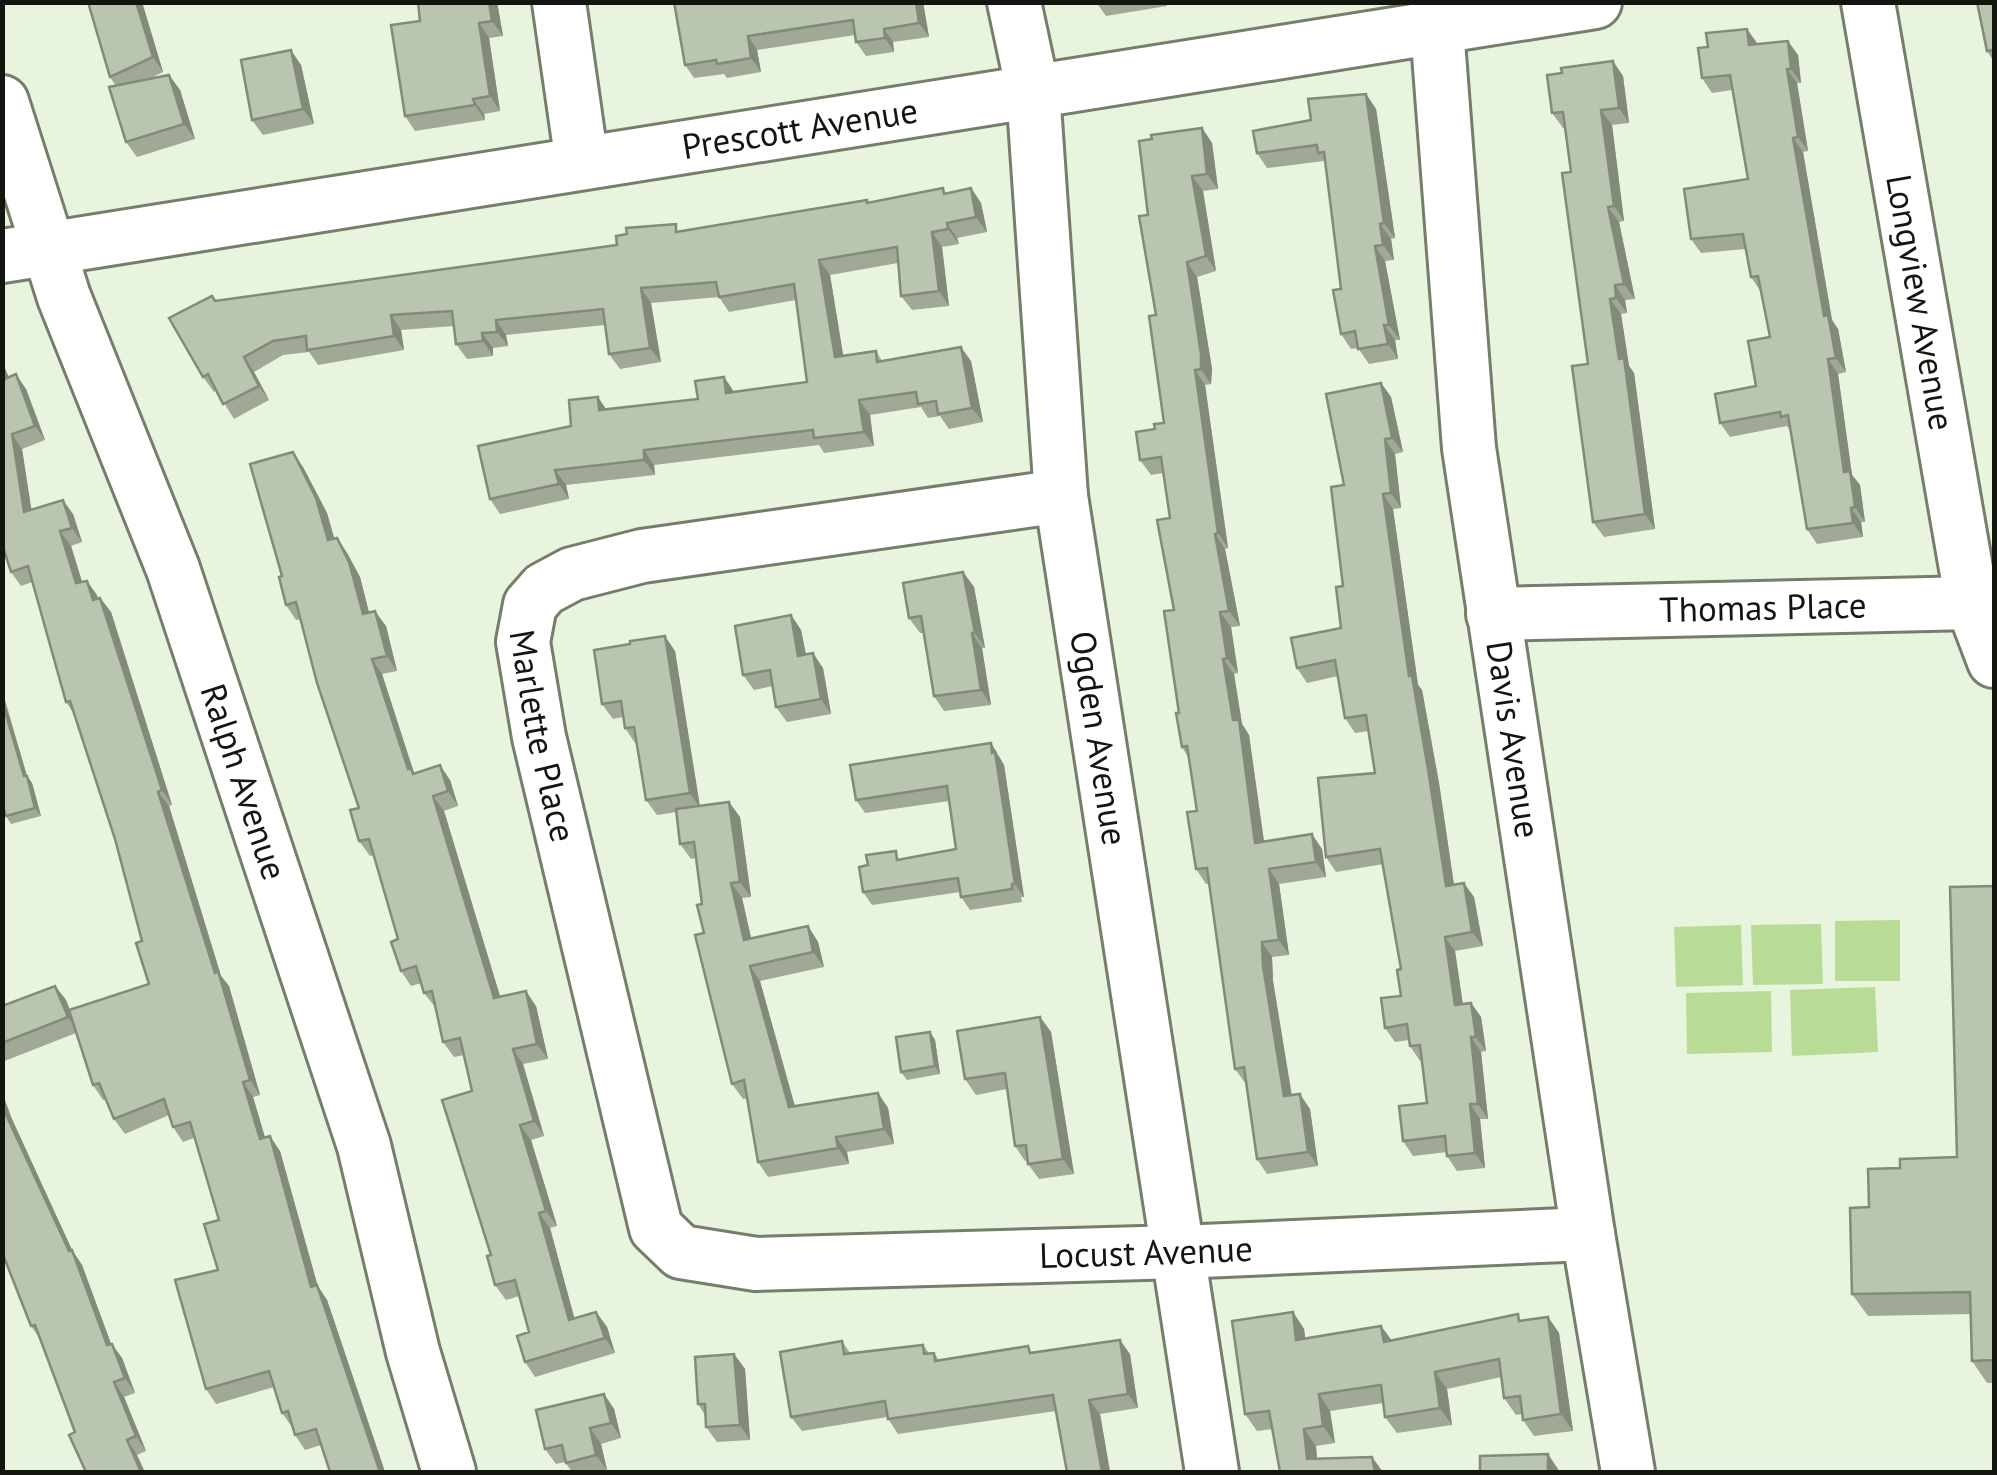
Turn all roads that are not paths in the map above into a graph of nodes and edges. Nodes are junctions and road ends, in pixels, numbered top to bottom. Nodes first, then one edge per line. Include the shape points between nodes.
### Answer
1 (559, 2) edge
2 (1014, 2) edge
3 (1596, 2) edge
4 (1868, 2) edge
5 (1437, 16) edge
6 (1032, 92) junction
7 (2, 102) edge
8 (582, 163) junction
9 (26, 253) edge
10 (1061, 496) junction
11 (1972, 604) junction
12 (1493, 614) junction
13 (1994, 660) edge
14 (1588, 1234) junction
15 (1179, 1252) junction
16 (702, 1255) joint
17 (449, 1472) edge
18 (1212, 1472) edge
19 (1628, 1472) edge

1 - 8 street
2 - 6 street, Ogden Avenue
3 - 5 street, Prescott Avenue
4 - 11 street, Longview Avenue
5 - 6 street, Prescott Avenue
5 - 12 street, Davis Avenue via 1469,448
6 - 8 street, Prescott Avenue
6 - 10 street, Ogden Avenue
7 - 9 street, Ralph Avenue
8 - 9 street, Prescott Avenue
9 - 17 street, Ralph Avenue via 64,296 173,569 358,1128
10 - 15 street, Ogden Avenue
10 - 16 street, Marlette Place via 642,556 572,574 530,605 523,642 539,737 656,1228 682,1252
11 - 12 street, Thomas Place
11 - 13 street
12 - 14 street, Davis Avenue
14 - 15 street, Locust Avenue
14 - 19 street, Davis Avenue
15 - 16 street, Locust Avenue via 756,1264
15 - 18 street, Ogden Avenue

